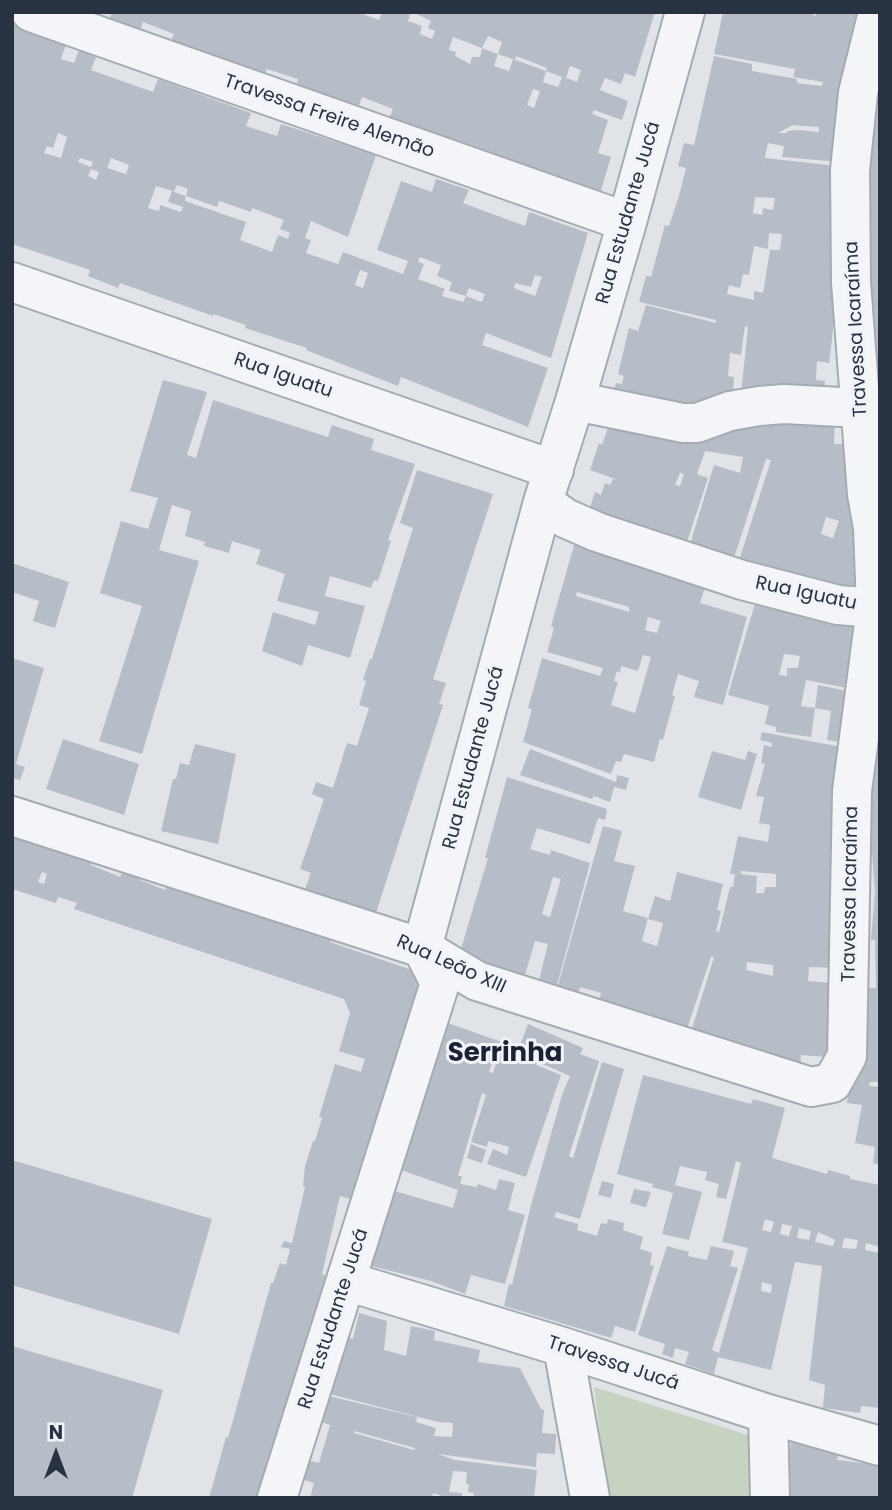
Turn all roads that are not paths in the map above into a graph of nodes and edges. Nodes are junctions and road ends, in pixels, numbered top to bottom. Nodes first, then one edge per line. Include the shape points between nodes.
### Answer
1 (31, 12) edge
2 (685, 12) edge
3 (878, 12) edge
4 (627, 222) junction
5 (12, 282) edge
6 (575, 401) junction
7 (860, 408) junction
8 (549, 486) junction
9 (876, 608) junction
10 (12, 816) edge
11 (422, 948) junction
12 (811, 1087) joint
13 (346, 1280) junction
14 (563, 1347) junction
15 (768, 1415) junction
16 (880, 1446) edge
17 (277, 1498) edge
18 (590, 1498) edge
19 (770, 1498) edge

1 - 4 street, Travessa Freire Alemão
2 - 4 street, Rua Estudante Jucá
3 - 7 street, Travessa Icaraíma via 858,93 849,170
4 - 6 street, Rua Estudante Jucá
5 - 8 street, Rua Iguatu
6 - 7 street via 683,423 759,405
6 - 8 street, Rua Estudante Jucá
7 - 9 street, Travessa Icaraíma
8 - 9 street, Rua Iguatu via 565,518 597,532 742,580 838,605
8 - 11 street, Rua Estudante Jucá
9 - 12 street, Travessa Icaraíma via 852,791 847,1056 832,1083
10 - 11 street, Rua Leão XIII
11 - 12 street, Rua Leão XIII via 477,981
11 - 13 street, Rua Estudante Jucá via 440,983
13 - 14 street, Travessa Jucá
13 - 17 street, Rua Estudante Jucá
14 - 15 street, Travessa Jucá
14 - 18 street
15 - 16 street, Travessa Jucá
15 - 19 street

